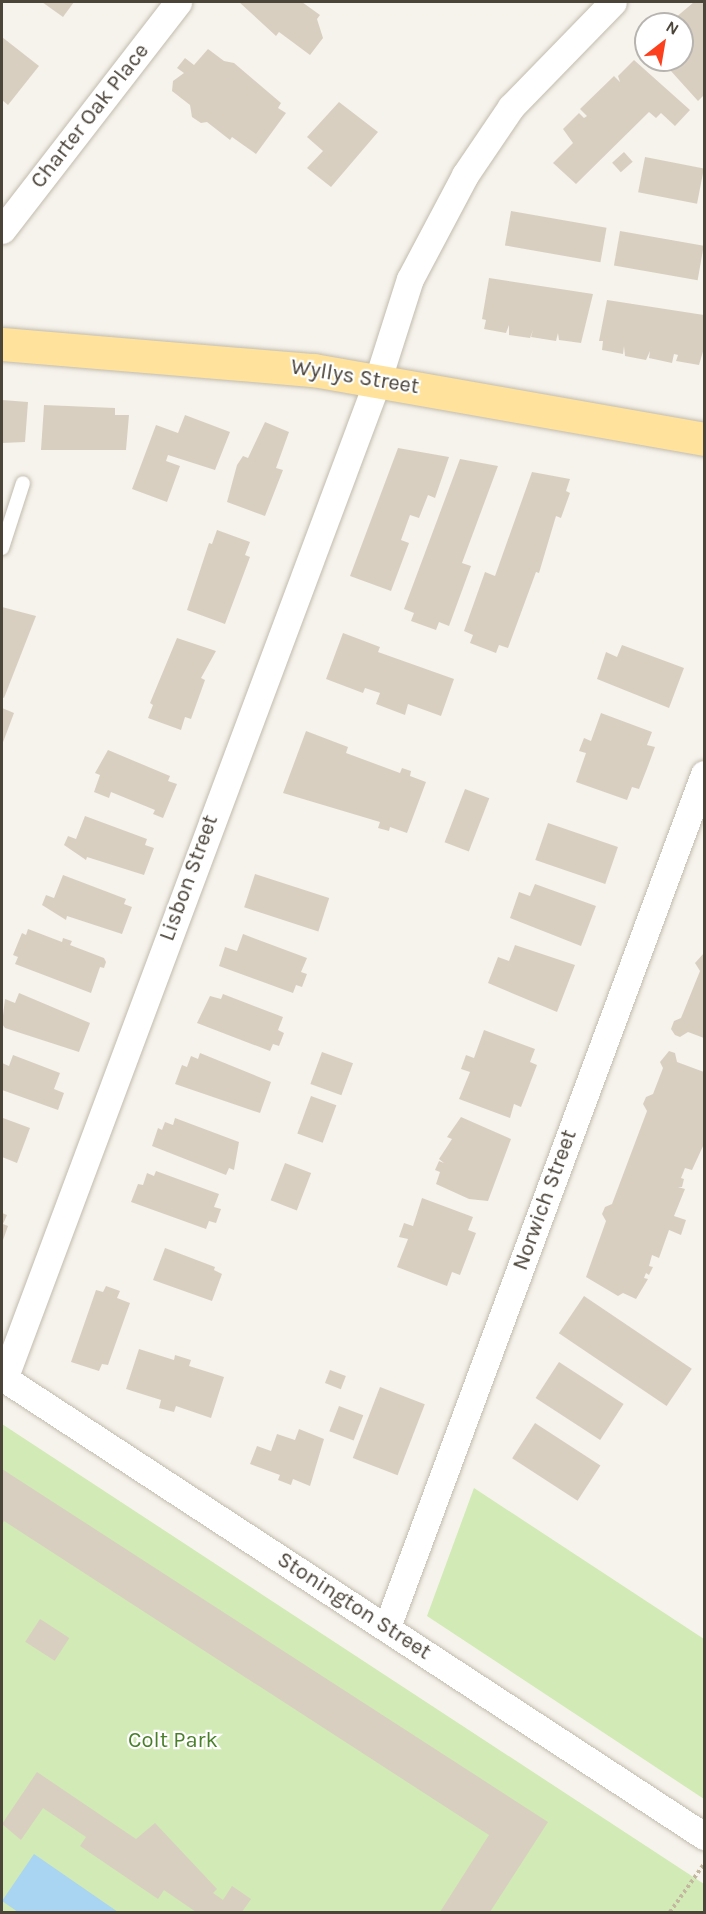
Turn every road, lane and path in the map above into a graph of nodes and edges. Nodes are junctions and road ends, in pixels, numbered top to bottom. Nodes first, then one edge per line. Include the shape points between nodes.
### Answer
1 (178, 2) edge
2 (613, 2) edge
3 (2, 230) edge
4 (2, 344) edge
5 (378, 379) junction
6 (705, 439) edge
7 (23, 483) dead end
8 (2, 548) edge
9 (704, 775) edge
10 (3, 1378) edge
11 (387, 1627) junction
12 (705, 1836) edge
13 (705, 1864) edge
14 (670, 1912) edge

1 - 3 street, Charter Oak Place
2 - 5 street, Lisbon Street via 510,107 465,175 410,279
4 - 5 main road, Wyllys Street via 260,363
5 - 6 main road, Wyllys Street
5 - 10 street, Lisbon Street
7 - 8 lane
9 - 11 street, Norwich Street
10 - 11 street, Stonington Street
11 - 12 street, Stonington Street
13 - 14 path

